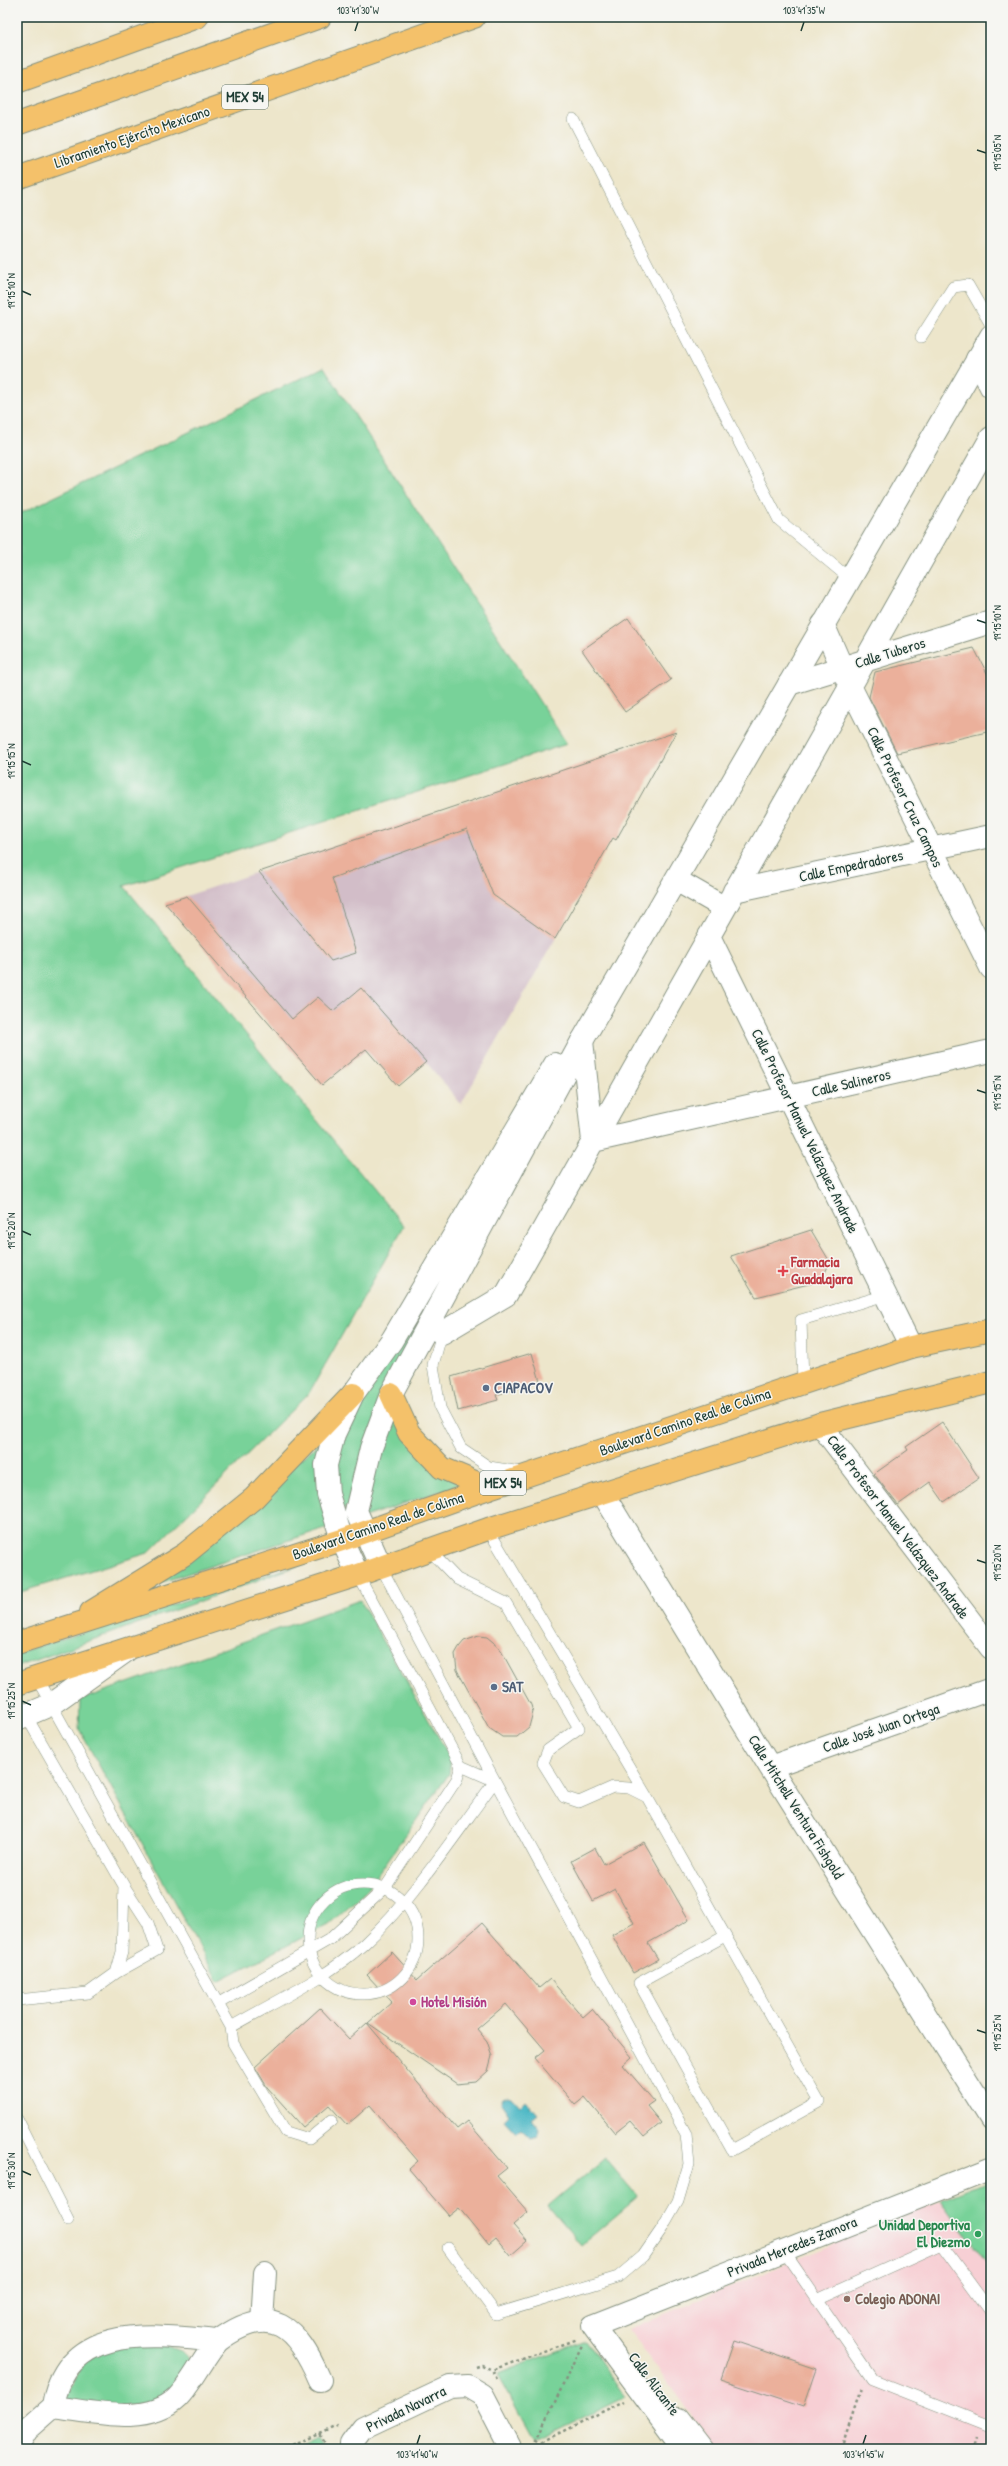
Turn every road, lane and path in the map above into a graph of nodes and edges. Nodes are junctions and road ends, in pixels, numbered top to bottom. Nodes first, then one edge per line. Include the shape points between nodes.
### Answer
1 (197, 17) edge
2 (320, 17) edge
3 (474, 17) edge
4 (17, 82) edge
5 (573, 119) dead end
6 (17, 124) edge
7 (17, 178) edge
8 (991, 325) edge
9 (991, 336) edge
10 (921, 337) dead end
11 (982, 370) edge
12 (991, 438) edge
13 (850, 579) junction
14 (991, 622) edge
15 (823, 624) junction
16 (866, 660) junction
17 (846, 677) junction
18 (789, 684) junction
19 (991, 836) edge
20 (931, 849) junction
21 (676, 880) junction
22 (730, 899) junction
23 (709, 936) junction
24 (991, 968) edge
25 (582, 1041) junction
26 (991, 1051) edge
27 (789, 1098) junction
28 (593, 1141) junction
29 (886, 1295) junction
30 (435, 1329) junction
31 (991, 1330) edge
32 (911, 1347) junction
33 (991, 1382) edge
34 (803, 1383) junction
35 (353, 1394) junction
36 (391, 1394) junction
37 (820, 1424) junction
38 (533, 1474) junction
39 (489, 1488) junction
40 (603, 1494) junction
41 (488, 1529) junction
42 (364, 1532) junction
43 (342, 1540) junction
44 (429, 1550) junction
45 (381, 1567) junction
46 (358, 1576) junction
47 (62, 1629) junction
48 (17, 1643) edge
49 (134, 1646) junction
50 (991, 1648) edge
51 (27, 1680) edge
52 (991, 1689) edge
53 (50, 1705) junction
54 (20, 1711) edge
55 (461, 1766) junction
56 (770, 1767) junction
57 (495, 1781) junction
58 (647, 1797) junction
59 (124, 1886) junction
60 (385, 1888) junction
61 (404, 1901) junction
62 (725, 1936) junction
63 (309, 1951) junction
64 (116, 1973) junction
65 (321, 1976) junction
66 (17, 2000) edge
67 (219, 2003) junction
68 (231, 2027) junction
69 (17, 2119) edge
70 (991, 2119) edge
71 (332, 2120) dead end
72 (991, 2170) edge
73 (68, 2220) dead end
74 (448, 2248) dead end
75 (783, 2250) junction
76 (265, 2272) dead end
77 (818, 2300) junction
78 (991, 2312) edge
79 (621, 2315) junction
80 (262, 2322) junction
81 (592, 2331) junction
82 (218, 2341) junction
83 (867, 2372) junction
84 (320, 2380) dead end
85 (500, 2384) dead end
86 (642, 2392) junction
87 (53, 2408) junction
88 (991, 2426) edge
89 (20, 2435) edge
90 (521, 2444) edge
91 (534, 2446) junction
92 (351, 2447) edge
93 (281, 2449) edge
94 (328, 2449) edge
95 (528, 2449) edge
96 (684, 2449) edge
97 (703, 2449) edge
98 (841, 2449) edge

1 - 4 main road
2 - 6 main road
3 - 7 main road, Libramiento Ejército Mexicano / MEX 54
5 - 13 lane via 779,520
8 - 10 lane via 968,285 954,287
9 - 11 street
11 - 13 street
12 - 16 street
13 - 15 street
14 - 16 street, Calle Tuberos
15 - 17 street, Calle Profesor Cruz Campos
15 - 18 street
16 - 17 street, Calle Tuberos
17 - 18 street, Calle Tuberos
17 - 20 street, Calle Profesor Cruz Campos
17 - 22 street
18 - 21 street
19 - 20 street, Calle Empedradores
20 - 22 street, Calle Empedradores
20 - 24 street, Calle Profesor Cruz Campos
21 - 22 street
21 - 25 street
22 - 23 street
23 - 27 street, Calle Profesor Manuel Velázquez Andrade
23 - 28 street
25 - 28 street
25 - 30 street
25 - 35 street via 551,1067 392,1340
26 - 27 street, Calle Salineros
27 - 28 street, Calle Salineros
27 - 29 street, Calle Profesor Manuel Velázquez Andrade
28 - 30 street via 506,1295
29 - 32 street, Calle Profesor Manuel Velázquez Andrade
29 - 34 lane via 801,1320
30 - 36 street
30 - 38 lane via 433,1365 440,1408 460,1448 489,1467
31 - 32 main road, Boulevard Camino Real de Colima / MEX 54
32 - 34 main road, Boulevard Camino Real de Colima / MEX 54
33 - 37 main road, MEX 54
34 - 38 main road, Boulevard Camino Real de Colima / MEX 54
35 - 43 street via 334,1434 326,1465 328,1494
35 - 47 main road via 254,1498 185,1554
36 - 39 main road via 409,1433 442,1468
36 - 42 street via 371,1448 356,1511
37 - 40 main road, MEX 54
37 - 50 street, Calle Profesor Manuel Velázquez Andrade
38 - 39 main road, Boulevard Camino Real de Colima / MEX 54
39 - 42 main road, Boulevard Camino Real de Colima / MEX 54
40 - 41 main road, MEX 54
40 - 56 street, Calle Mitchell Ventura Fishgold
41 - 44 main road, MEX 54
41 - 58 lane
42 - 43 main road, Boulevard Camino Real de Colima / MEX 54
42 - 45 street
43 - 46 street
43 - 47 main road, Boulevard Camino Real de Colima / MEX 54
44 - 45 main road, MEX 54
44 - 58 lane via 457,1579 506,1603 579,1728 548,1750 543,1763 564,1797 579,1802 613,1787 629,1788
45 - 46 main road, MEX 54
45 - 57 lane
46 - 49 main road, MEX 54
46 - 55 lane
47 - 48 main road, Boulevard Camino Real de Colima / MEX 54
49 - 51 main road, MEX 54
49 - 53 street
51 - 53 lane
52 - 56 street, Calle José Juan Ortega
53 - 54 street
53 - 67 lane
54 - 59 lane
55 - 57 lane
55 - 60 lane via 457,1779
56 - 70 street, Calle Mitchell Ventura Fishgold
57 - 61 lane
57 - 74 lane via 686,2134 689,2164 678,2201 664,2227 642,2256 618,2277 496,2314
58 - 62 lane
59 - 64 lane via 122,1952
59 - 64 lane via 148,1923 157,1950
60 - 61 lane
60 - 63 lane via 330,1939
60 - 63 lane via 362,1884 334,1891 321,1903 312,1917 308,1934
61 - 65 lane via 364,1944
61 - 65 lane via 414,1916 419,1933 418,1950 412,1967 401,1981 375,1993 351,1994 335,1987
62 - 62 lane via 819,2102 732,2150 639,1983
63 - 65 lane via 313,1964
63 - 67 lane
64 - 66 lane via 88,1993
65 - 68 lane
67 - 68 lane
68 - 71 lane via 233,2043 286,2132 309,2139
69 - 73 lane
72 - 75 street, Privada Mercedes Zamora
75 - 77 lane
75 - 79 street, Privada Mercedes Zamora
76 - 80 street
77 - 78 lane via 941,2244
77 - 83 lane
79 - 81 street, Privada Mercedes Zamora
79 - 97 street, Calle Alicante via 619,2336
80 - 82 street via 249,2323 234,2329
80 - 84 street via 288,2330 301,2342
81 - 85 path via 492,2370
81 - 86 street, Calle Alicante
81 - 91 path
82 - 87 street via 177,2398 162,2408 140,2414
82 - 87 street via 145,2335 119,2338 95,2345 77,2358 62,2375 56,2388
83 - 88 lane via 872,2379
83 - 98 path
86 - 91 path
86 - 96 street, Calle Alicante
87 - 89 street
90 - 91 path
90 - 92 street, Privada Navarra via 483,2395 468,2386 450,2387 363,2428
91 - 95 path
93 - 94 path via 320,2434

